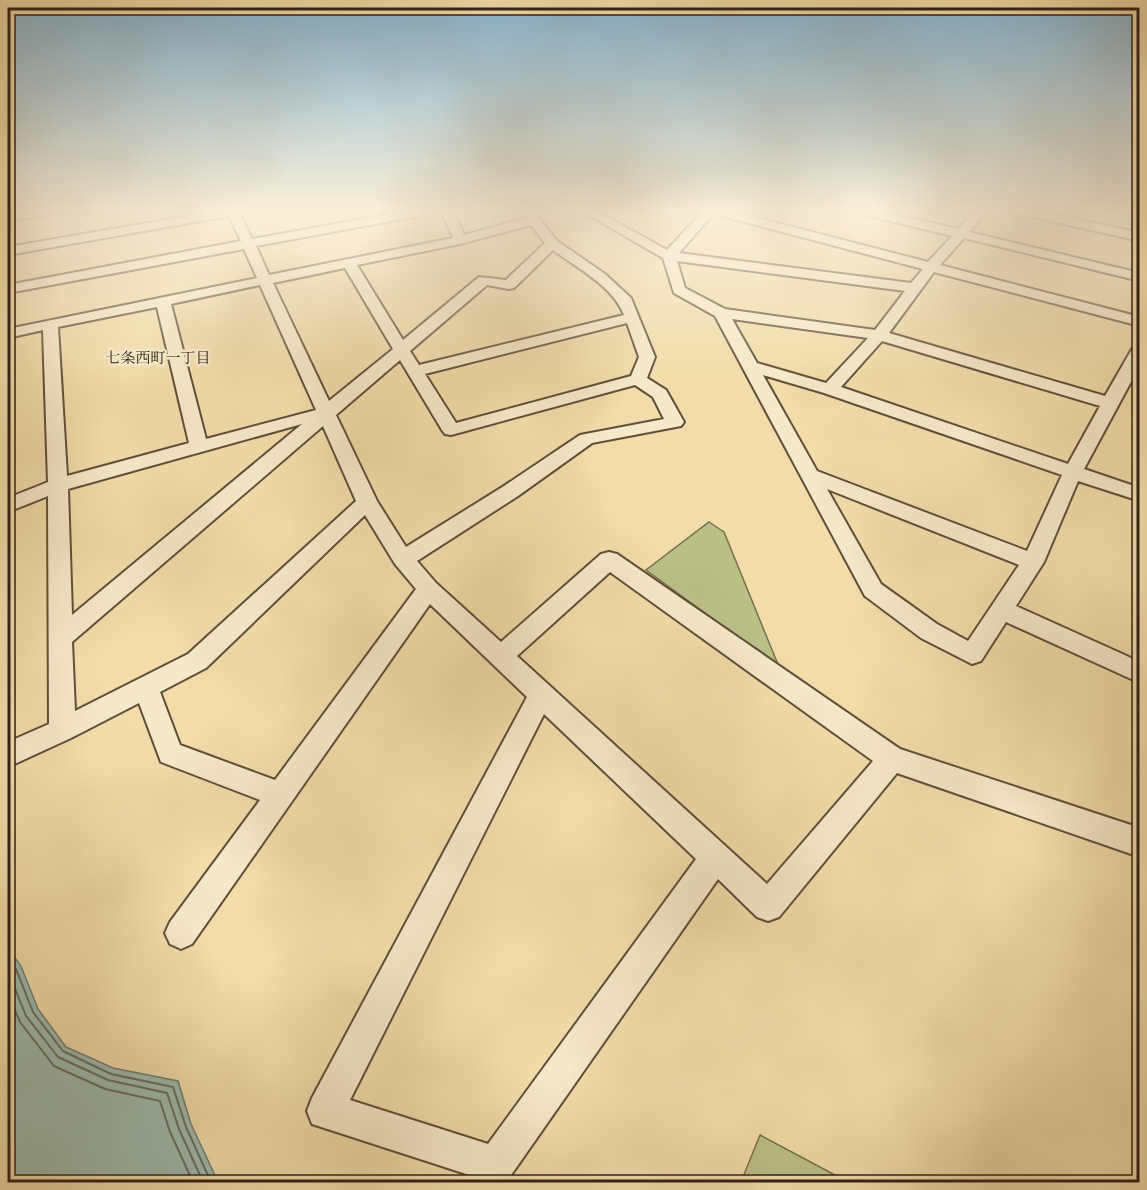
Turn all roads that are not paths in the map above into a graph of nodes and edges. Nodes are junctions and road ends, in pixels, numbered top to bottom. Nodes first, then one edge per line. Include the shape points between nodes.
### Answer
1 (125, 267) edge
2 (259, 267) edge
3 (336, 267) edge
4 (351, 267) edge
5 (528, 267) edge
6 (585, 267) edge
7 (672, 267) edge
8 (750, 267) edge
9 (932, 267) joint
10 (1096, 267) edge
11 (1140, 277) edge
12 (265, 280) junction
13 (915, 288) junction
14 (8, 289) edge
15 (163, 301) junction
16 (721, 313) junction
17 (633, 317) junction
18 (1140, 322) edge
19 (50, 324) junction
20 (8, 333) edge
21 (879, 335) junction
22 (401, 349) junction
23 (1140, 349) edge
24 (753, 367) junction
25 (416, 371) junction
26 (638, 379) junction
27 (1131, 382) edge
28 (830, 389) junction
29 (1109, 403) junction
30 (326, 412) junction
31 (199, 447) junction
32 (1072, 473) junction
33 (810, 475) junction
34 (58, 485) junction
35 (1140, 495) edge
36 (11, 497) edge
37 (367, 502) junction
38 (403, 559) junction
39 (1033, 562) junction
40 (428, 589) junction
41 (1002, 610) junction
42 (62, 637) junction
43 (501, 656) junction
44 (1140, 673) edge
45 (147, 687) junction
46 (541, 695) junction
47 (62, 730) junction
48 (8, 755) edge
49 (892, 759) junction
50 (280, 795) junction
51 (1140, 843) edge
52 (716, 856) junction
53 (181, 933) dead end

1 - 14 street
2 - 12 street
3 - 12 street
4 - 22 street
5 - 22 street via 509,285 484,280
6 - 17 street via 626,301
7 - 16 street via 679,290
8 - 13 street
9 - 13 street
9 - 18 street
10 - 11 street
12 - 15 street
12 - 30 street
13 - 21 street
15 - 19 street
15 - 31 street
16 - 21 street
16 - 24 street
17 - 25 street
17 - 26 street via 647,357
19 - 20 street
19 - 34 street
21 - 28 street
21 - 29 street
22 - 25 street
22 - 30 street
23 - 27 street
24 - 28 street
24 - 33 street
25 - 26 street via 451,430
26 - 38 street via 660,394 675,422 586,439
27 - 29 street
28 - 32 street
29 - 32 street
30 - 31 street
30 - 37 street
30 - 42 street
31 - 34 street
32 - 35 street
32 - 39 street
33 - 39 street
33 - 41 street via 873,590 929,631 972,654
34 - 36 street
34 - 42 street
37 - 38 street
37 - 45 street via 197,661
38 - 40 street
39 - 41 street
40 - 43 street
40 - 50 street
41 - 44 street
42 - 47 street
43 - 46 street
43 - 49 street via 609,560
45 - 47 street
45 - 50 street via 170,753
46 - 52 street
46 - 52 street via 326,1112 496,1165
47 - 48 street
49 - 51 street
49 - 52 street via 768,906
50 - 53 street

